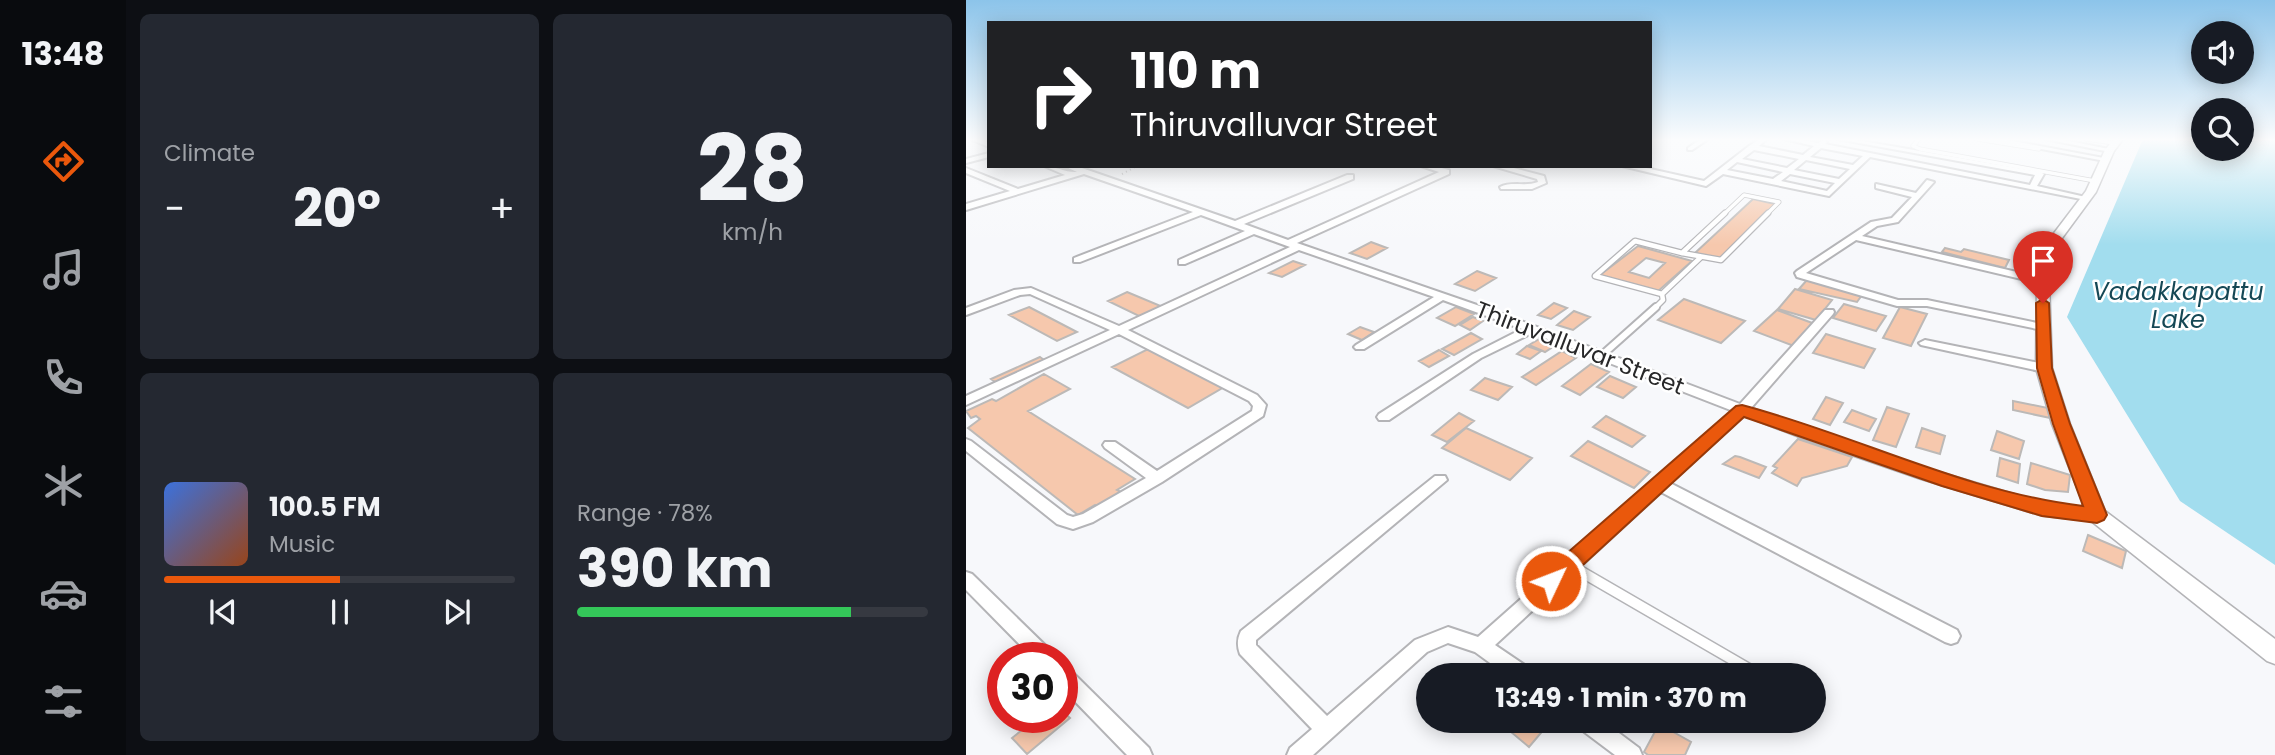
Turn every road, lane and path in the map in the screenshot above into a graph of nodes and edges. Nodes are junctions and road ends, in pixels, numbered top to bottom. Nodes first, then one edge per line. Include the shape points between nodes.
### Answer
1 (976, 174) edge
2 (1090, 174) edge
3 (1441, 174) edge
4 (1527, 174) edge
5 (1663, 174) edge
6 (1717, 174) edge
7 (1737, 174) edge
8 (1784, 174) edge
9 (1804, 174) edge
10 (1849, 174) edge
11 (1967, 174) edge
12 (2040, 174) edge
13 (2058, 174) edge
14 (2098, 174) edge
15 (1073, 175) edge
16 (1350, 177) dead end
17 (2095, 181) junction
18 (1775, 182) junction
19 (1841, 182) junction
20 (1930, 182) dead end
21 (1879, 186) dead end
22 (1504, 187) dead end
23 (2033, 187) junction
24 (1018, 192) junction
25 (1918, 196) junction
26 (2086, 198) junction
27 (966, 208) edge
28 (1199, 213) junction
29 (1234, 225) junction
30 (1252, 231) junction
31 (1854, 237) junction
32 (1294, 244) junction
33 (1682, 253) junction
34 (1701, 257) junction
35 (1077, 260) dead end
36 (1182, 262) dead end
37 (2043, 281) junction
38 (1662, 295) junction
39 (1443, 296) junction
40 (966, 312) edge
41 (1829, 312) dead end
42 (2042, 327) junction
43 (1531, 328) junction
44 (1120, 330) junction
45 (1925, 343) dead end
46 (1360, 347) dead end
47 (1601, 356) junction
48 (2044, 368) junction
49 (966, 401) edge
50 (1742, 410) junction
51 (1384, 417) dead end
52 (1110, 445) dead end
53 (969, 449) edge
54 (1157, 478) junction
55 (1440, 480) dead end
56 (1659, 484) junction
57 (2097, 515) junction
58 (1569, 564) junction
59 (966, 579) edge
60 (1951, 636) dead end
61 (1029, 642) edge
62 (1481, 646) junction
63 (2275, 653) edge
64 (1506, 663) edge
65 (1739, 663) edge
66 (1078, 691) edge
67 (1326, 729) junction
68 (1602, 733) edge
69 (1142, 755) edge
70 (1297, 755) edge
71 (1632, 755) edge

1 - 24 street
2 - 28 street, Thiruvalluvar Street
3 - 32 street
4 - 22 street via 1541,178 1542,183
5 - 6 street via 1706,184
7 - 18 street
8 - 18 street
9 - 19 street
10 - 19 street
11 - 23 street
12 - 23 street
13 - 17 lane
14 - 17 street
15 - 24 street
16 - 29 street
17 - 26 street
18 - 19 street via 1829,194
20 - 25 street
21 - 25 street
23 - 26 street
24 - 27 street
25 - 31 street via 1895,220 1874,224
26 - 37 street via 2048,249
28 - 29 street, Thiruvalluvar Street
28 - 35 street
29 - 30 street, Thiruvalluvar Street
30 - 32 street, Thiruvalluvar Street
30 - 36 street
31 - 37 street
31 - 42 street via 1801,275 1897,303 1927,303
32 - 39 street, Thiruvalluvar Street
32 - 44 street
33 - 34 lane
33 - 34 lane via 1744,195 1779,202 1721,260
33 - 38 lane via 1635,242 1595,276
34 - 38 lane
37 - 42 street
38 - 47 lane via 1663,300
39 - 43 street, Thiruvalluvar Street
39 - 46 street
40 - 44 street via 1031,291
41 - 50 street
42 - 48 street
43 - 47 street, Thiruvalluvar Street
43 - 51 street via 1477,356
44 - 49 street
44 - 54 street via 1260,405 1258,413
45 - 48 street
47 - 50 street, Thiruvalluvar Street
48 - 57 street
50 - 56 street
50 - 57 street, Thiruvalluvar Street via 1964,486 2042,509
52 - 54 street
53 - 54 street via 1062,520 1073,523
55 - 67 street via 1247,637 1247,648
56 - 58 street
56 - 60 street
57 - 63 street
58 - 62 street
58 - 65 lane
59 - 61 street
62 - 64 street
62 - 67 street via 1448,635 1421,646
66 - 69 street
67 - 70 street
68 - 71 street

